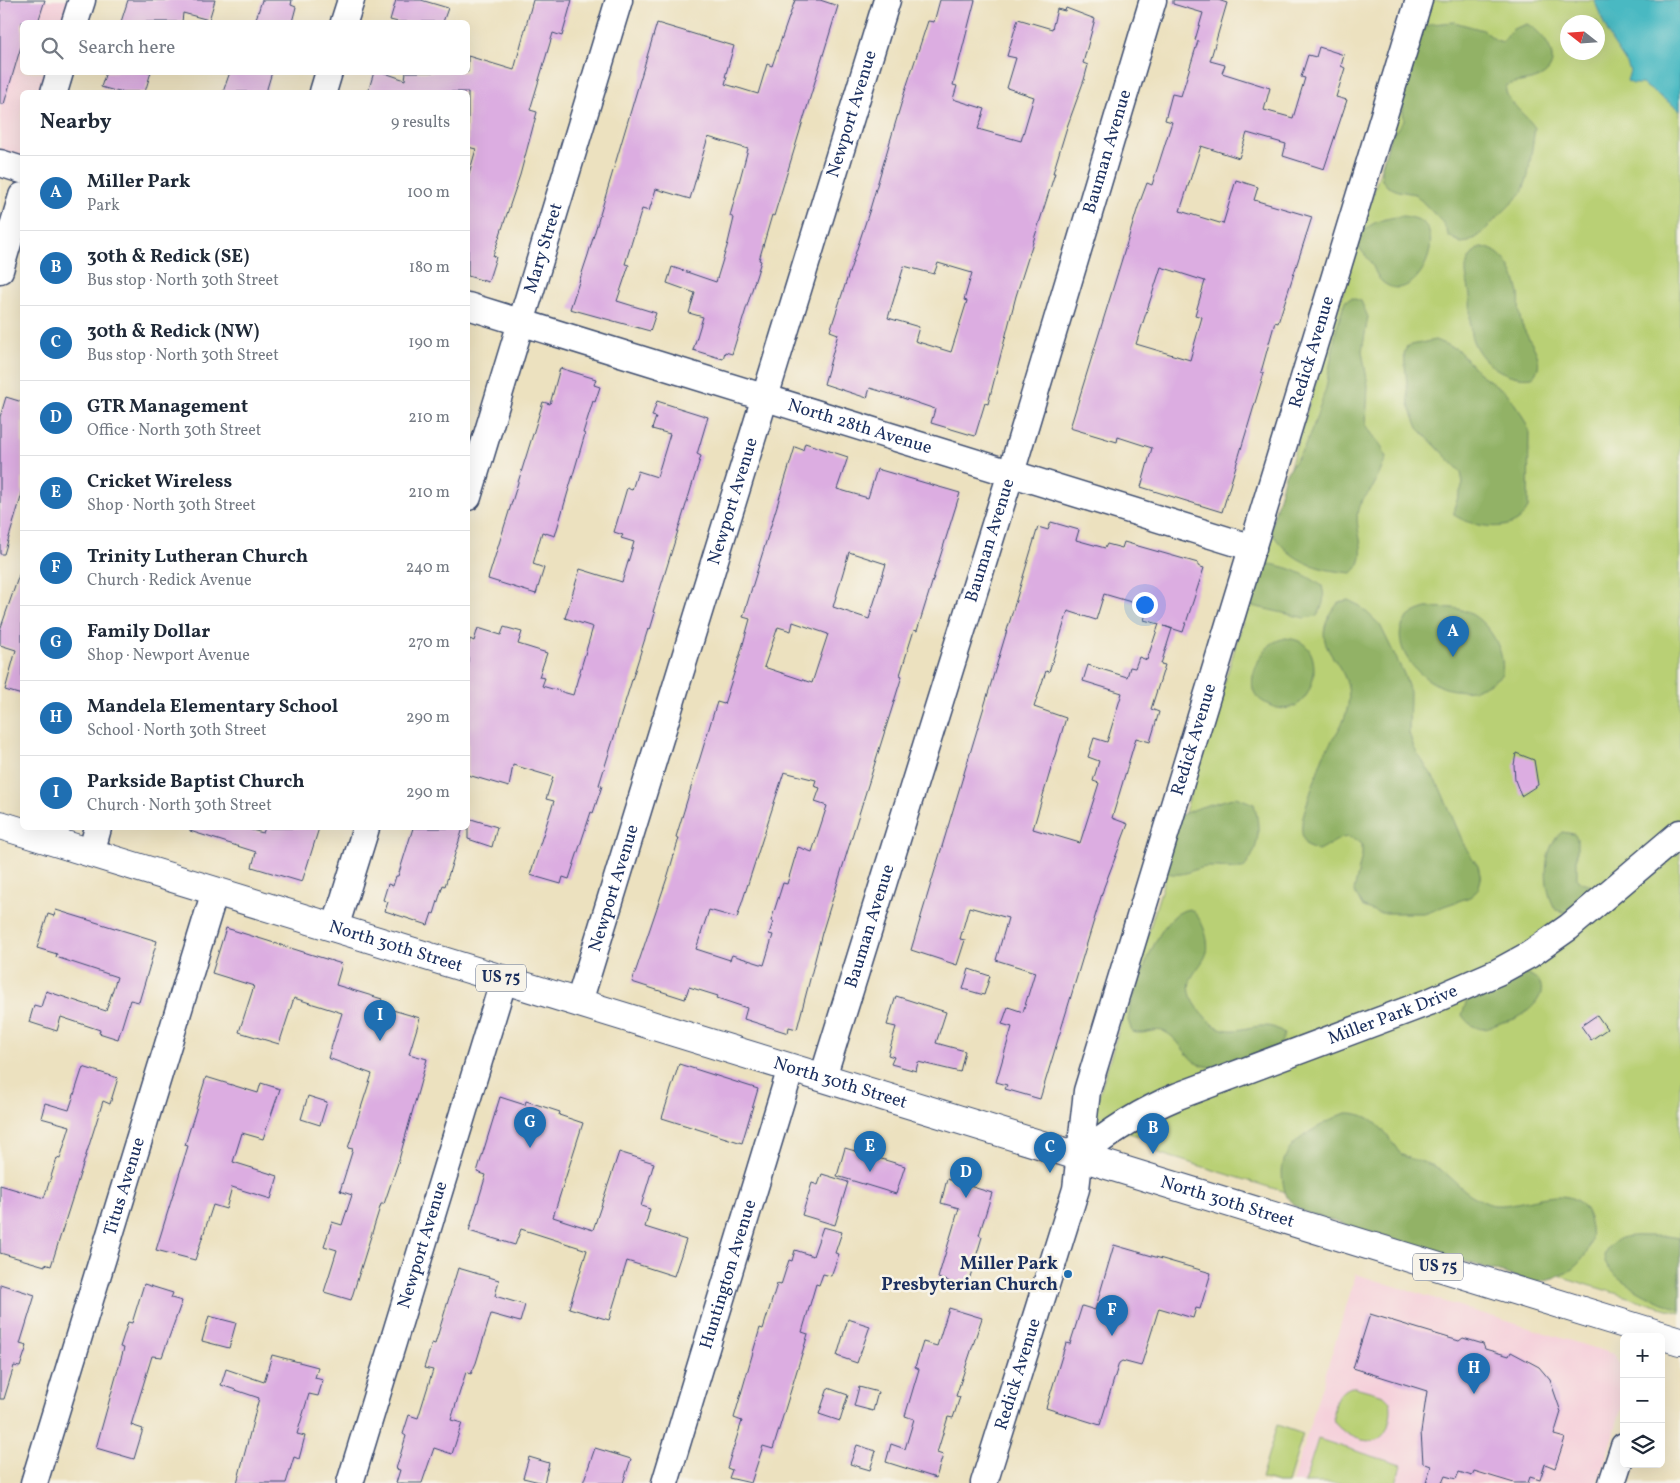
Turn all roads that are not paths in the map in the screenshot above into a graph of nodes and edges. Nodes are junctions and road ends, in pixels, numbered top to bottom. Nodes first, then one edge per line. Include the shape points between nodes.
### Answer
1 (82, 0) edge
2 (351, 0) edge
3 (620, 0) edge
4 (887, 0) edge
5 (1153, 0) edge
6 (1419, 0) edge
7 (76, 20) edge
8 (345, 20) edge
9 (59, 75) edge
10 (328, 75) edge
11 (55, 90) edge
12 (324, 90) edge
13 (0, 163) edge
14 (20, 169) edge
15 (20, 203) edge
16 (0, 270) edge
17 (470, 307) edge
18 (521, 323) junction
19 (766, 398) junction
20 (1011, 473) junction
21 (470, 490) edge
22 (1253, 548) junction
23 (0, 825) edge
24 (20, 828) edge
25 (31, 830) edge
26 (365, 830) edge
27 (1680, 832) edge
28 (94, 840) edge
29 (215, 891) junction
30 (335, 928) junction
31 (504, 979) junction
32 (579, 1002) junction
33 (791, 1068) junction
34 (823, 1077) junction
35 (1080, 1156) junction
36 (1649, 1333) edge
37 (1620, 1458) edge
38 (34, 1483) edge
39 (350, 1483) edge
40 (665, 1483) edge
41 (984, 1483) edge
42 (1612, 1483) edge

1 - 7 street
2 - 8 street
3 - 18 street, Mary Street
4 - 19 street, Newport Avenue
5 - 20 street, Bauman Avenue
6 - 22 street, Redick Avenue
9 - 11 street
10 - 12 street
13 - 14 street
15 - 16 street
17 - 18 street, North 28th Avenue
18 - 19 street, North 28th Avenue
18 - 21 street, Mary Street
19 - 20 street, North 28th Avenue
19 - 32 street, Newport Avenue
20 - 22 street, North 28th Avenue
20 - 34 street, Bauman Avenue
22 - 35 street, Redick Avenue via 1087,1091
23 - 24 highway, North 30th Street / US 75
25 - 28 highway, North 30th Street / US 75
26 - 30 street
27 - 35 street, Miller Park Drive via 1544,946 1498,972 1429,1002 1178,1096 1121,1126
28 - 29 highway, North 30th Street / US 75
29 - 30 highway, North 30th Street / US 75
29 - 38 street, Titus Avenue
30 - 31 highway, North 30th Street / US 75
31 - 32 highway, North 30th Street / US 75
31 - 39 street, Newport Avenue
32 - 33 highway, North 30th Street / US 75
33 - 34 highway, North 30th Street / US 75
33 - 40 street, Huntington Avenue
34 - 35 highway, North 30th Street / US 75
35 - 36 highway, North 30th Street / US 75
35 - 41 street, Redick Avenue via 1076,1188
37 - 42 street

